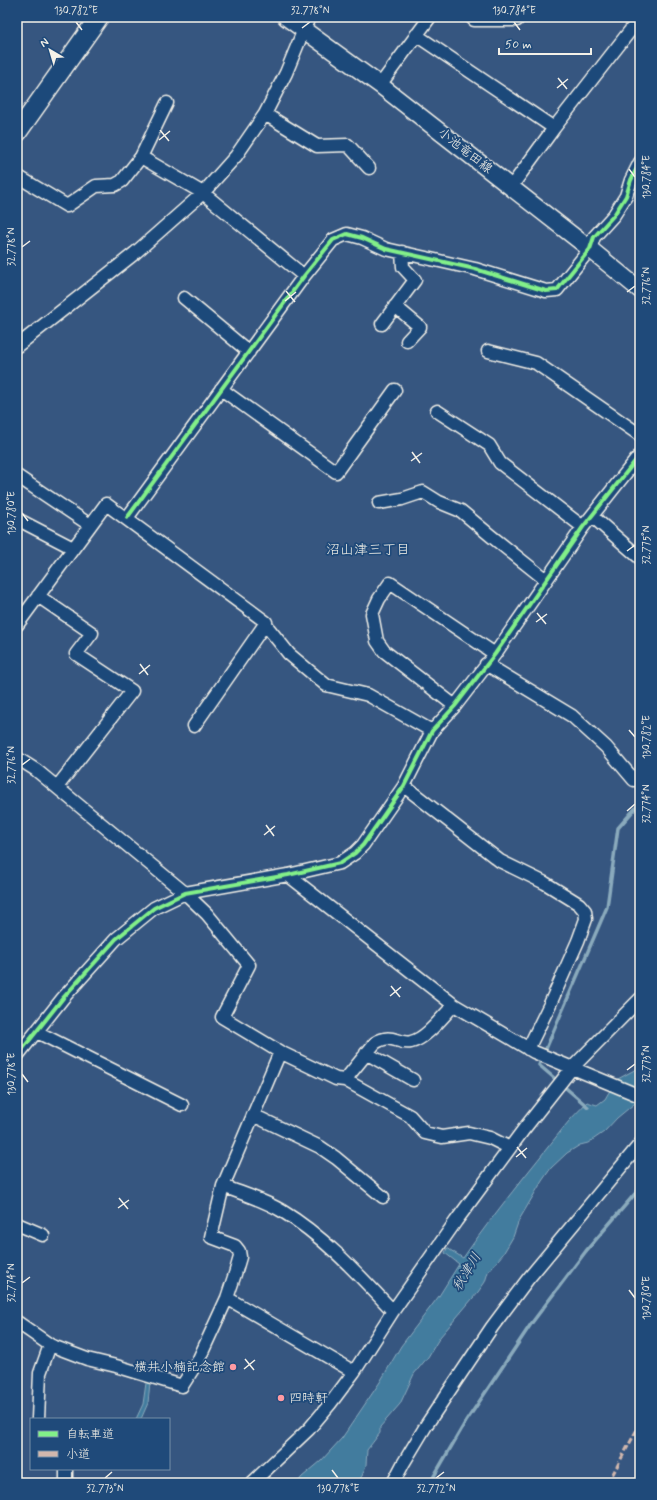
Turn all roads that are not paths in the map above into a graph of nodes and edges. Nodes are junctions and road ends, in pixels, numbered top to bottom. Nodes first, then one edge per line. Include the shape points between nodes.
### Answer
1 (99, 17) edge
2 (286, 17) edge
3 (430, 17) edge
4 (471, 17) edge
5 (640, 18) edge
6 (517, 20) dead end
7 (306, 24) edge
8 (416, 35) junction
9 (380, 85) junction
10 (167, 103) dead end
11 (265, 114) junction
12 (554, 128) junction
13 (17, 133) edge
14 (141, 157) junction
15 (640, 162) edge
16 (369, 168) dead end
17 (17, 176) edge
18 (511, 187) junction
19 (203, 193) junction
20 (590, 249) junction
21 (402, 252) junction
22 (304, 276) junction
23 (640, 290) edge
24 (184, 298) dead end
25 (395, 306) junction
26 (382, 324) dead end
27 (407, 341) dead end
28 (17, 346) edge
29 (488, 351) dead end
30 (249, 352) junction
31 (221, 390) junction
32 (395, 390) dead end
33 (437, 411) dead end
34 (640, 436) edge
35 (640, 455) edge
36 (17, 476) edge
37 (380, 503) dead end
38 (592, 516) junction
39 (127, 518) junction
40 (17, 519) edge
41 (90, 525) junction
42 (583, 527) junction
43 (73, 548) junction
44 (640, 558) edge
45 (546, 580) junction
46 (38, 596) junction
47 (265, 624) junction
48 (17, 625) edge
49 (495, 654) junction
50 (486, 664) junction
51 (455, 706) junction
52 (194, 726) dead end
53 (432, 731) junction
54 (17, 758) edge
55 (634, 780) dead end
56 (404, 786) junction
57 (57, 787) junction
58 (288, 875) junction
59 (185, 893) junction
60 (640, 999) edge
61 (454, 1005) junction
62 (37, 1032) junction
63 (531, 1050) junction
64 (280, 1052) junction
65 (366, 1052) junction
66 (17, 1056) edge
67 (569, 1072) junction
68 (345, 1080) junction
69 (413, 1080) dead end
70 (640, 1096) edge
71 (182, 1105) dead end
72 (253, 1115) junction
73 (640, 1144) edge
74 (510, 1148) junction
75 (223, 1186) junction
76 (383, 1197) dead end
77 (17, 1224) edge
78 (43, 1235) dead end
79 (227, 1298) junction
80 (393, 1311) junction
81 (17, 1322) edge
82 (50, 1345) junction
83 (354, 1372) junction
84 (38, 1418) edge
85 (66, 1470) edge
86 (66, 1483) edge
87 (252, 1483) edge
88 (393, 1483) edge

1 - 13 main road
2 - 7 main road, 小池竜田線
3 - 8 street
4 - 6 street via 474,20
5 - 12 street
7 - 9 main road, 小池竜田線
7 - 11 street via 286,73
8 - 9 street
8 - 12 street
9 - 18 main road, 小池竜田線
10 - 14 street
11 - 16 street via 317,146 348,145
11 - 19 street via 236,156
12 - 18 street
14 - 17 street via 122,181 115,185 96,186 67,206
14 - 19 street
15 - 20 street via 626,196 614,215 594,237
18 - 20 main road, 小池竜田線
19 - 22 street
19 - 28 street via 135,253
20 - 21 street via 557,290 546,291 475,269
20 - 23 main road, 小池竜田線
21 - 22 street via 386,249 347,234 333,240
21 - 25 street via 403,267 415,280
22 - 30 street
24 - 30 street
25 - 26 street
25 - 27 street via 420,327
29 - 34 street via 536,363
30 - 31 street
31 - 32 street via 336,472
31 - 39 street
33 - 42 street via 489,445 500,463
35 - 38 street
36 - 41 street
37 - 45 street via 423,492 462,511
38 - 42 street
38 - 44 street
39 - 41 street via 106,504
39 - 47 street via 266,622
40 - 43 street
41 - 43 street
42 - 45 street
43 - 46 street
45 - 49 street
46 - 48 street
46 - 57 street via 92,633 76,654 132,691
47 - 52 street
47 - 53 street via 289,654 326,685 368,695
49 - 50 street
49 - 51 street via 390,584 372,614 377,641 384,650
50 - 51 street
50 - 55 street via 572,716 606,747
51 - 53 street
53 - 56 street
54 - 57 street
56 - 58 street via 355,853 340,863
56 - 63 street via 500,861 545,883 579,904 585,911 586,918 578,941
57 - 59 street
58 - 59 street
58 - 61 street
59 - 62 street via 154,908 116,939 63,998
59 - 64 street via 207,914 249,965 222,1016
60 - 67 street
61 - 63 street
61 - 65 street via 421,1038 410,1043 382,1039
62 - 66 street
62 - 71 street
63 - 67 street
64 - 68 street via 336,1079
64 - 72 street
65 - 68 street
65 - 69 street
67 - 70 street
67 - 74 street
68 - 74 street via 410,1116 425,1133 442,1137 469,1133 490,1138
72 - 75 street
72 - 76 street via 320,1147
73 - 88 street via 528,1279 492,1327 428,1424
74 - 80 street
75 - 79 street via 210,1237 235,1246 239,1251 237,1269
75 - 80 street via 265,1202 299,1223 362,1277
77 - 78 street
79 - 82 street via 198,1361 182,1386 87,1359
79 - 83 street
80 - 83 street
81 - 82 street
82 - 84 street via 40,1373
83 - 87 street via 309,1429
85 - 86 street

